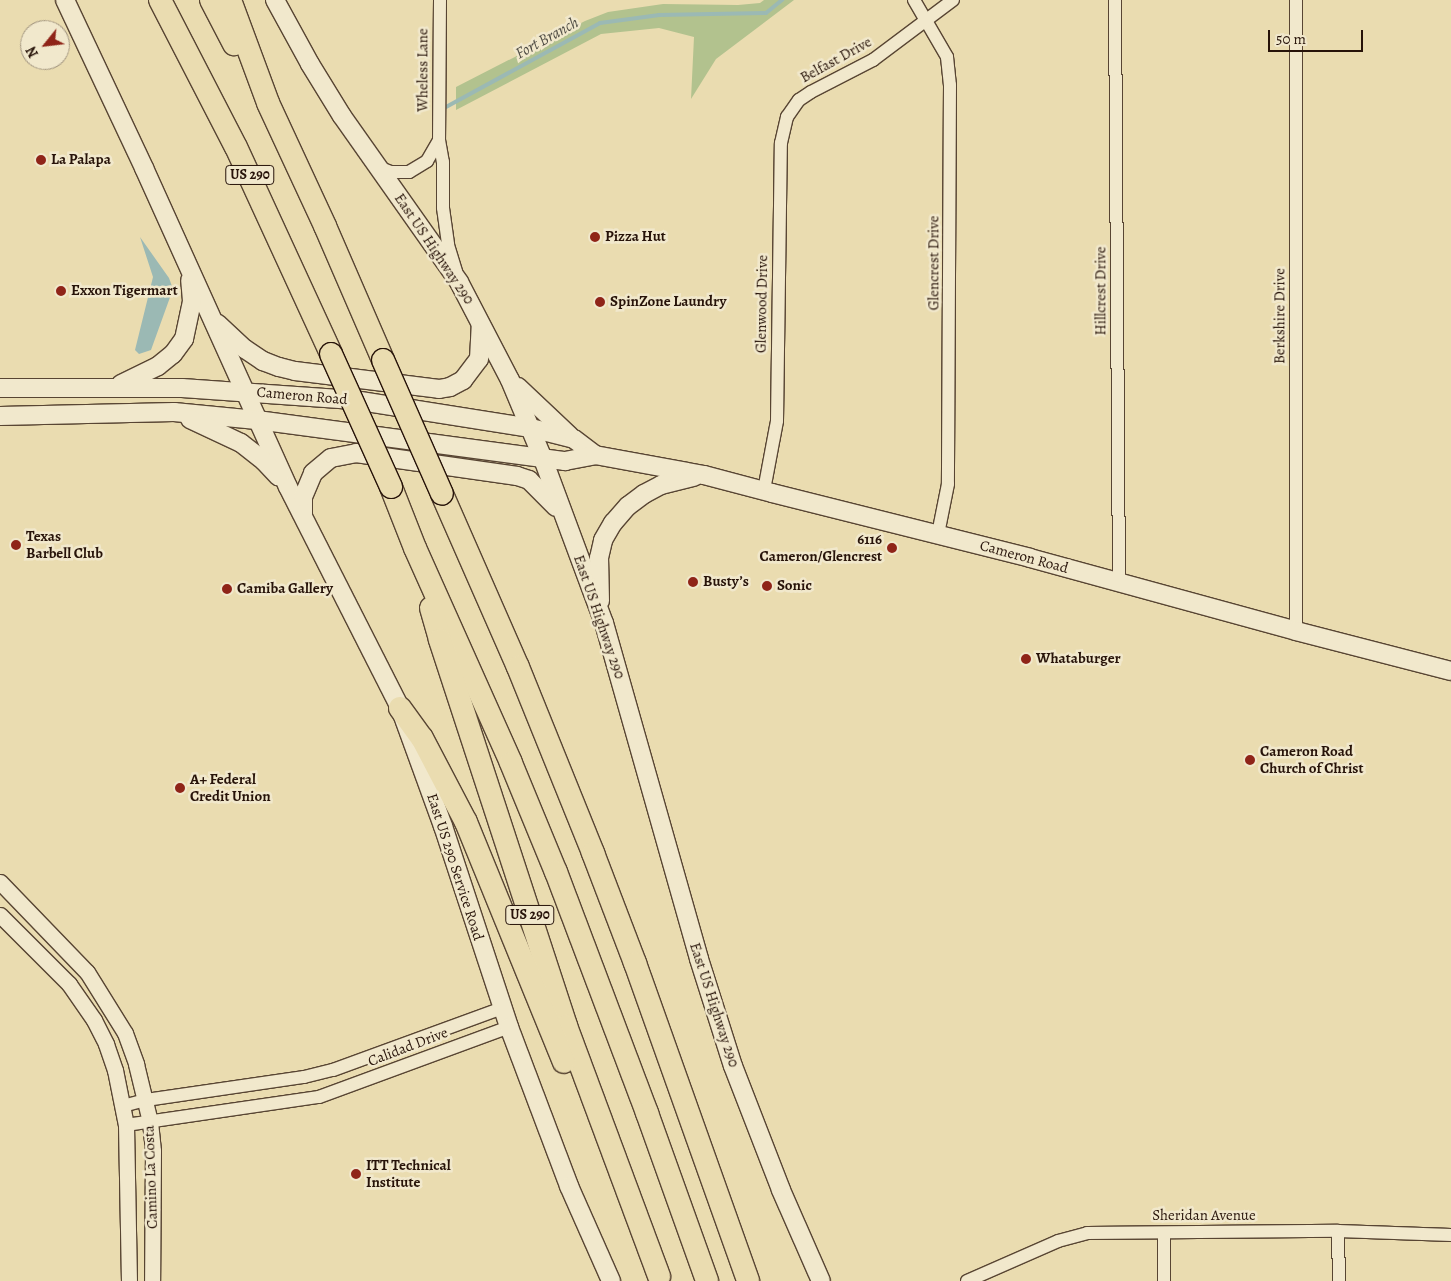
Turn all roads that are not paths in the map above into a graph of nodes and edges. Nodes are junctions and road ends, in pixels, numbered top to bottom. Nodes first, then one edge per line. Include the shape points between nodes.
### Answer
1 (64, 0) edge
2 (160, 0) edge
3 (211, 0) edge
4 (230, 0) edge
5 (274, 0) edge
6 (440, 0) edge
7 (914, 0) edge
8 (953, 0) edge
9 (1115, 0) edge
10 (1296, 0) edge
11 (927, 20) junction
12 (268, 103) junction
13 (787, 117) joint
14 (439, 140) junction
15 (377, 166) junction
16 (189, 268) junction
17 (459, 282) junction
18 (212, 319) junction
19 (481, 321) junction
20 (510, 380) junction
21 (113, 387) junction
22 (0, 388) edge
23 (244, 391) junction
24 (174, 412) junction
25 (0, 416) edge
26 (257, 420) junction
27 (531, 428) junction
28 (574, 439) junction
29 (595, 455) junction
30 (543, 458) junction
31 (704, 475) junction
32 (288, 486) junction
33 (764, 490) junction
34 (561, 513) junction
35 (302, 515) junction
36 (938, 534) junction
37 (416, 548) junction
38 (1119, 582) junction
39 (604, 623) junction
40 (1296, 631) junction
41 (1451, 671) edge
42 (400, 708) junction
43 (0, 882) edge
44 (0, 915) edge
45 (502, 1008) junction
46 (509, 1027) junction
47 (317, 1074) junction
48 (682, 1096) junction
49 (319, 1097) junction
50 (146, 1100) junction
51 (123, 1106) junction
52 (150, 1122) junction
53 (126, 1125) junction
54 (1338, 1231) junction
55 (1164, 1233) junction
56 (1451, 1235) edge
57 (660, 1279) edge
58 (129, 1281) edge
59 (152, 1281) edge
60 (610, 1281) edge
61 (707, 1281) edge
62 (748, 1281) edge
63 (764, 1281) edge
64 (821, 1281) edge
65 (967, 1281) edge
66 (1164, 1281) edge
67 (1339, 1281) edge

1 - 16 main road
2 - 37 highway, US 290, bridge via 240,155
3 - 12 highway, US 290
4 - 12 highway
5 - 15 main road, East US Highway 290 via 313,69
6 - 14 street, Wheless Lane
7 - 11 street, Glencrest Drive
8 - 11 street, Belfast Drive
9 - 38 street, Hillcrest Drive
10 - 40 street, Berkshire Drive
11 - 13 street, Belfast Drive via 873,60 799,100
11 - 36 street, Glencrest Drive via 947,57 950,85 948,484
12 - 48 highway, US 290, bridge via 518,667 593,853
13 - 33 street, Glenwood Drive via 781,143 777,421
14 - 15 street via 426,161 409,172 390,172
14 - 17 street, Wheless Lane via 445,227
15 - 17 main road, East US Highway 290
16 - 18 main road
16 - 21 main road via 192,301 184,339 174,354 158,366
17 - 19 main road, East US Highway 290
18 - 19 main road via 246,350 279,367 439,389 462,380 479,359
18 - 23 main road
19 - 20 main road, East US Highway 290
20 - 27 main road, East US Highway 290
20 - 28 main road
21 - 22 main road, Cameron Road
21 - 23 main road, Cameron Road
23 - 26 main road
23 - 27 main road, Cameron Road via 403,406
24 - 25 main road, Cameron Road
24 - 26 main road, Cameron Road
24 - 32 main road via 241,443
26 - 30 main road, Cameron Road
26 - 32 main road
27 - 28 main road, Cameron Road
27 - 30 main road, East US Highway 290
28 - 29 main road, Cameron Road
29 - 30 main road, Cameron Road via 565,461
29 - 31 main road, Cameron Road
30 - 34 main road, East US Highway 290
31 - 33 main road, Cameron Road
31 - 39 main road via 661,485 628,506 613,523 603,540 599,558 598,585
32 - 35 main road
33 - 36 main road, Cameron Road
34 - 35 main road via 539,488 517,476 356,453 331,458 313,473 303,497
34 - 39 main road, East US Highway 290
35 - 42 main road
36 - 38 main road, Cameron Road
37 - 57 highway, US 290 via 440,640 566,1026
37 - 61 highway via 556,872 648,1112
38 - 40 main road, Cameron Road
39 - 64 main road, East US Highway 290 via 716,1016 757,1131
40 - 41 main road, Cameron Road
42 - 45 main road, East US 290 Service Road via 443,826
42 - 57 highway via 422,738 466,822 560,1052
43 - 50 street, Camino La Costa via 88,972 125,1033
44 - 51 street, Camino La Costa via 69,984 94,1020 115,1070
45 - 46 main road, East US 290 Service Road
45 - 47 street, Calidad Drive
46 - 49 street, Calidad Drive
46 - 60 main road via 569,1186
47 - 49 street
47 - 50 street, Calidad Drive
48 - 62 highway
48 - 63 highway, US 290 via 724,1184
49 - 52 street, Calidad Drive
50 - 51 street, Calidad Drive
50 - 52 street, Camino La Costa
51 - 53 street, Camino La Costa
52 - 53 street, Calidad Drive
52 - 59 street, Camino La Costa via 153,1151
53 - 58 street, Camino La Costa
54 - 55 street, Sheridan Avenue
54 - 56 street, Sheridan Avenue
54 - 67 street
55 - 65 street, Sheridan Avenue via 1069,1236
55 - 66 street

